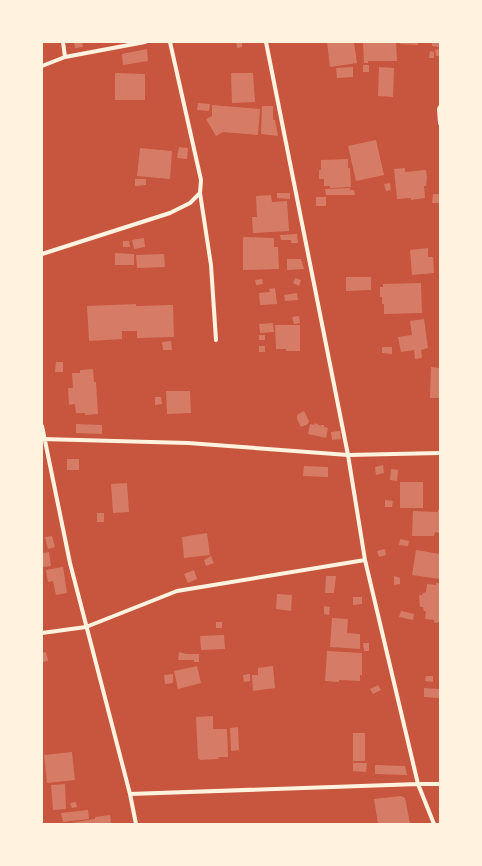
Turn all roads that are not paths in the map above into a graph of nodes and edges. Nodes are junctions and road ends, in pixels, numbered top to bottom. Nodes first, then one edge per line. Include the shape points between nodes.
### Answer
1 (63, 42) edge
2 (145, 42) edge
3 (170, 42) edge
4 (266, 42) edge
5 (65, 57) junction
6 (42, 66) edge
7 (440, 107) edge
8 (440, 123) edge
9 (200, 193) junction
10 (42, 254) edge
11 (216, 340) dead end
12 (42, 426) edge
13 (44, 439) edge
14 (440, 453) edge
15 (348, 455) junction
16 (364, 560) junction
17 (86, 627) junction
18 (42, 633) edge
19 (418, 784) junction
20 (440, 784) edge
21 (130, 794) junction
22 (136, 824) edge
23 (434, 824) edge

1 - 5 street
2 - 5 street
3 - 9 street via 200,180
4 - 15 street
5 - 6 street
7 - 8 street
9 - 10 street via 190,203 170,213
9 - 11 street via 211,265
12 - 13 street
13 - 15 street via 188,443
13 - 17 street
14 - 15 street
15 - 16 street
16 - 17 street via 177,591
16 - 19 street
17 - 18 street
17 - 21 street
19 - 20 street
19 - 21 street
19 - 23 street
21 - 22 street

